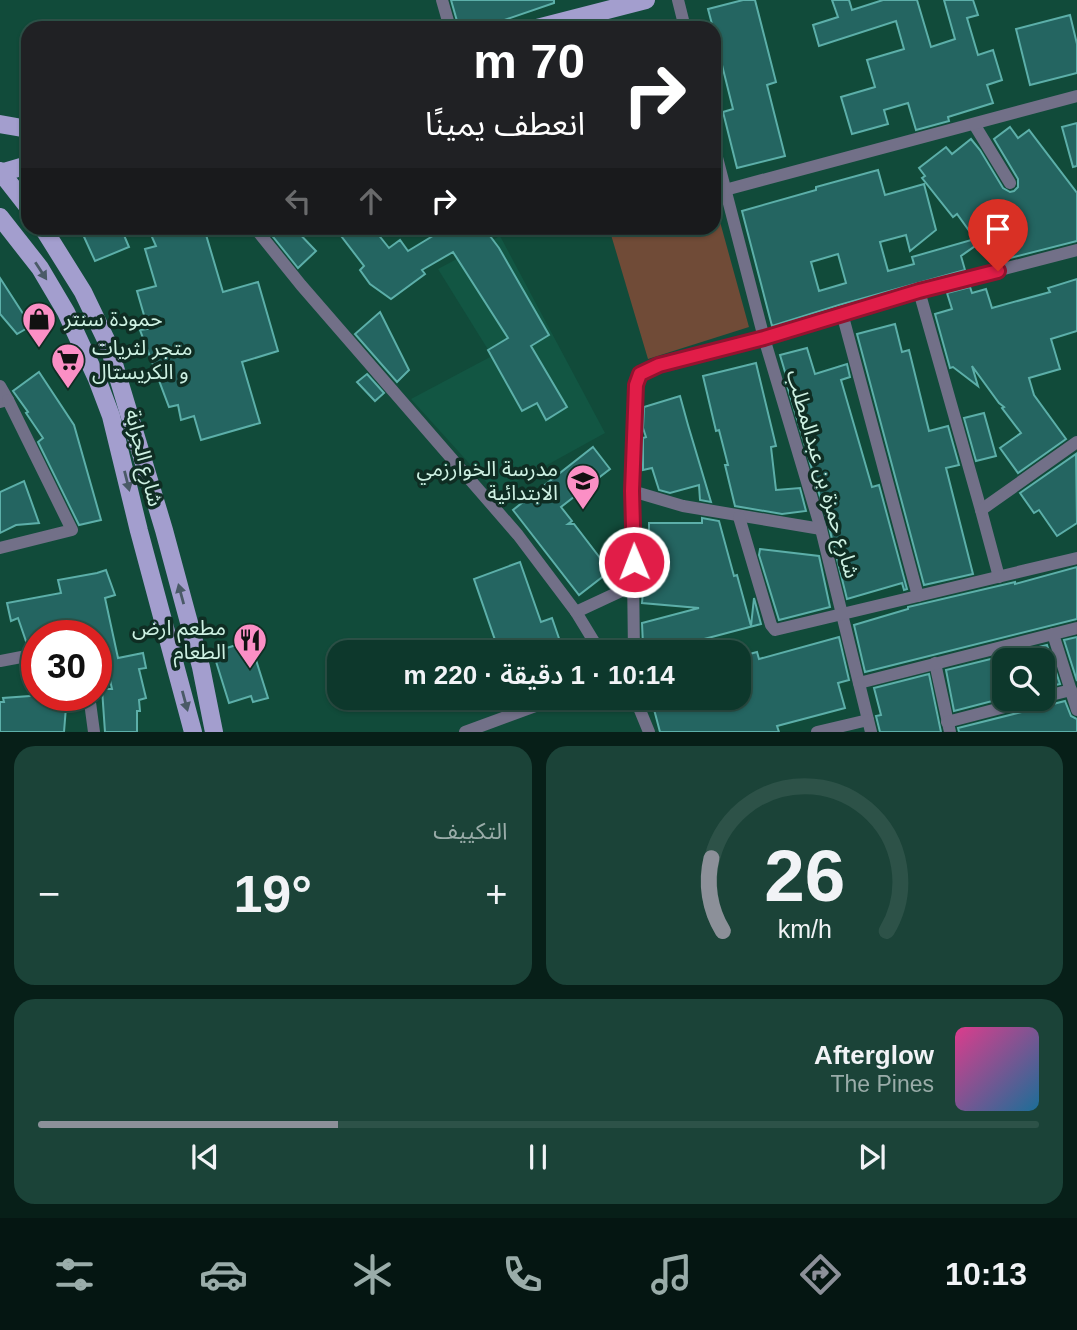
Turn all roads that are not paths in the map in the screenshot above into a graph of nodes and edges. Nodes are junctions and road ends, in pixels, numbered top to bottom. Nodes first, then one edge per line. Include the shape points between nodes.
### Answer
1 (442, 0) edge
2 (646, 0) edge
3 (678, 0) edge
4 (448, 21) edge
5 (564, 21) edge
6 (683, 21) edge
7 (1077, 96) edge
8 (0, 124) edge
9 (974, 124) junction
10 (21, 128) edge
11 (21, 167) edge
12 (0, 172) edge
13 (721, 174) edge
14 (1010, 183) dead end
15 (725, 190) junction
16 (21, 198) edge
17 (0, 217) edge
18 (47, 235) edge
19 (55, 235) edge
20 (261, 235) edge
21 (1077, 250) edge
22 (60, 255) junction
23 (919, 291) junction
24 (842, 313) junction
25 (764, 338) junction
26 (0, 386) edge
27 (4, 401) edge
28 (1077, 442) edge
29 (632, 491) junction
30 (981, 510) junction
31 (739, 517) junction
32 (821, 529) junction
33 (0, 548) edge
34 (1077, 558) edge
35 (999, 577) junction
36 (634, 585) junction
37 (918, 596) junction
38 (576, 612) junction
39 (843, 613) junction
40 (1077, 628) edge
41 (1053, 634) junction
42 (593, 640) edge
43 (634, 640) edge
44 (21, 657) edge
45 (0, 661) edge
46 (935, 663) junction
47 (859, 683) junction
48 (1072, 690) junction
49 (1055, 694) edge
50 (525, 710) edge
51 (640, 710) edge
52 (1077, 710) edge
53 (91, 711) edge
54 (999, 711) edge
55 (869, 726) edge
56 (948, 727) edge
57 (93, 732) edge
58 (193, 732) edge
59 (214, 732) edge
60 (465, 732) edge
61 (649, 732) edge
62 (817, 732) edge

1 - 4 street
2 - 5 main road
3 - 6 street
7 - 9 street
8 - 10 main road
9 - 14 street
9 - 15 street
11 - 12 main road
12 - 16 main road
13 - 15 street, شارع حمزة بن عبدالمطلب
15 - 25 street, شارع حمزة بن عبدالمطلب
17 -> 58 main road, شارع الجرابة via 40,268 66,312 111,416
18 - 22 main road, شارع الجرابة
19 - 22 main road
20 - 38 street via 518,536
21 - 23 street
59 -> 22 main road, شارع الجرابة via 164,530 108,344
23 - 24 street
23 - 30 street
24 - 25 street
24 - 37 street
25 - 29 street via 640,374
25 - 32 street, شارع حمزة بن عبدالمطلب
26 - 27 street
27 - 33 street via 72,530
28 - 30 street
29 - 31 street
29 - 36 street
30 - 35 street
31 - 32 street
31 - 39 street via 773,628
32 - 39 street, شارع حمزة بن عبدالمطلب
34 - 35 street
35 - 37 street
36 - 38 street
36 - 43 street
37 - 39 street
38 - 42 street
39 - 47 street, شارع حمزة بن عبدالمطلب
40 - 41 street
41 - 46 street
41 - 48 street
44 - 45 street
46 - 47 street
46 - 56 street
47 - 55 street, شارع حمزة بن عبدالمطلب
48 - 49 street
48 - 52 street
50 - 60 street
51 - 61 street
53 - 57 street
54 - 56 street
55 - 62 street

